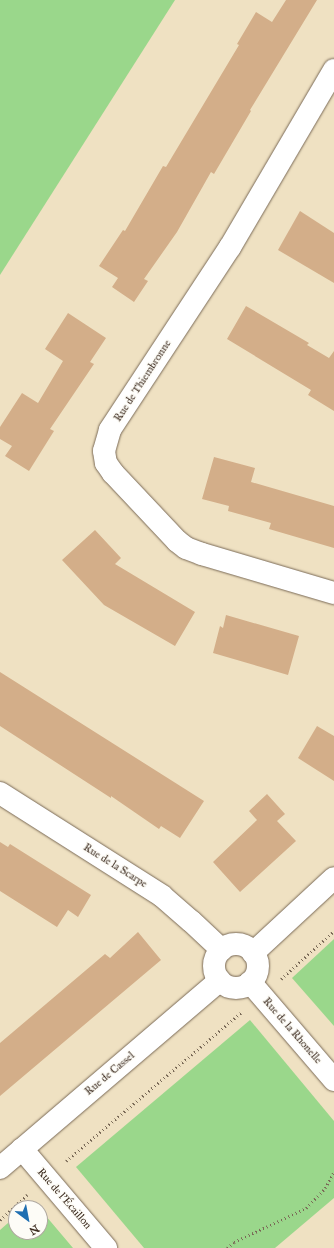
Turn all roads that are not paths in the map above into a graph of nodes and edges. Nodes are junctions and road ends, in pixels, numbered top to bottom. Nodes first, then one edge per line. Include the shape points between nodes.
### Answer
1 (334, 70) edge
2 (334, 593) edge
3 (0, 793) edge
4 (334, 878) edge
5 (222, 950) junction
6 (253, 952) junction
7 (220, 980) junction
8 (256, 989) junction
9 (334, 1080) edge
10 (22, 1149) junction
11 (0, 1168) edge
12 (106, 1248) edge

1 - 2 street, Rue de Thiembronne via 226,253 110,430 104,451 106,462 113,473 186,548
3 - 5 street, Rue de la Scarpe via 162,896
4 - 6 street
5 - 6 street via 236,945
5 - 7 street via 216,957 214,967
6 - 8 street via 258,968
7 - 8 street via 227,986
7 - 10 street, Rue de Cassel
8 - 9 street, Rue de la Rhonelle
10 - 11 street, Rue de Cassel
10 - 12 street, Rue de l'Écaillon

